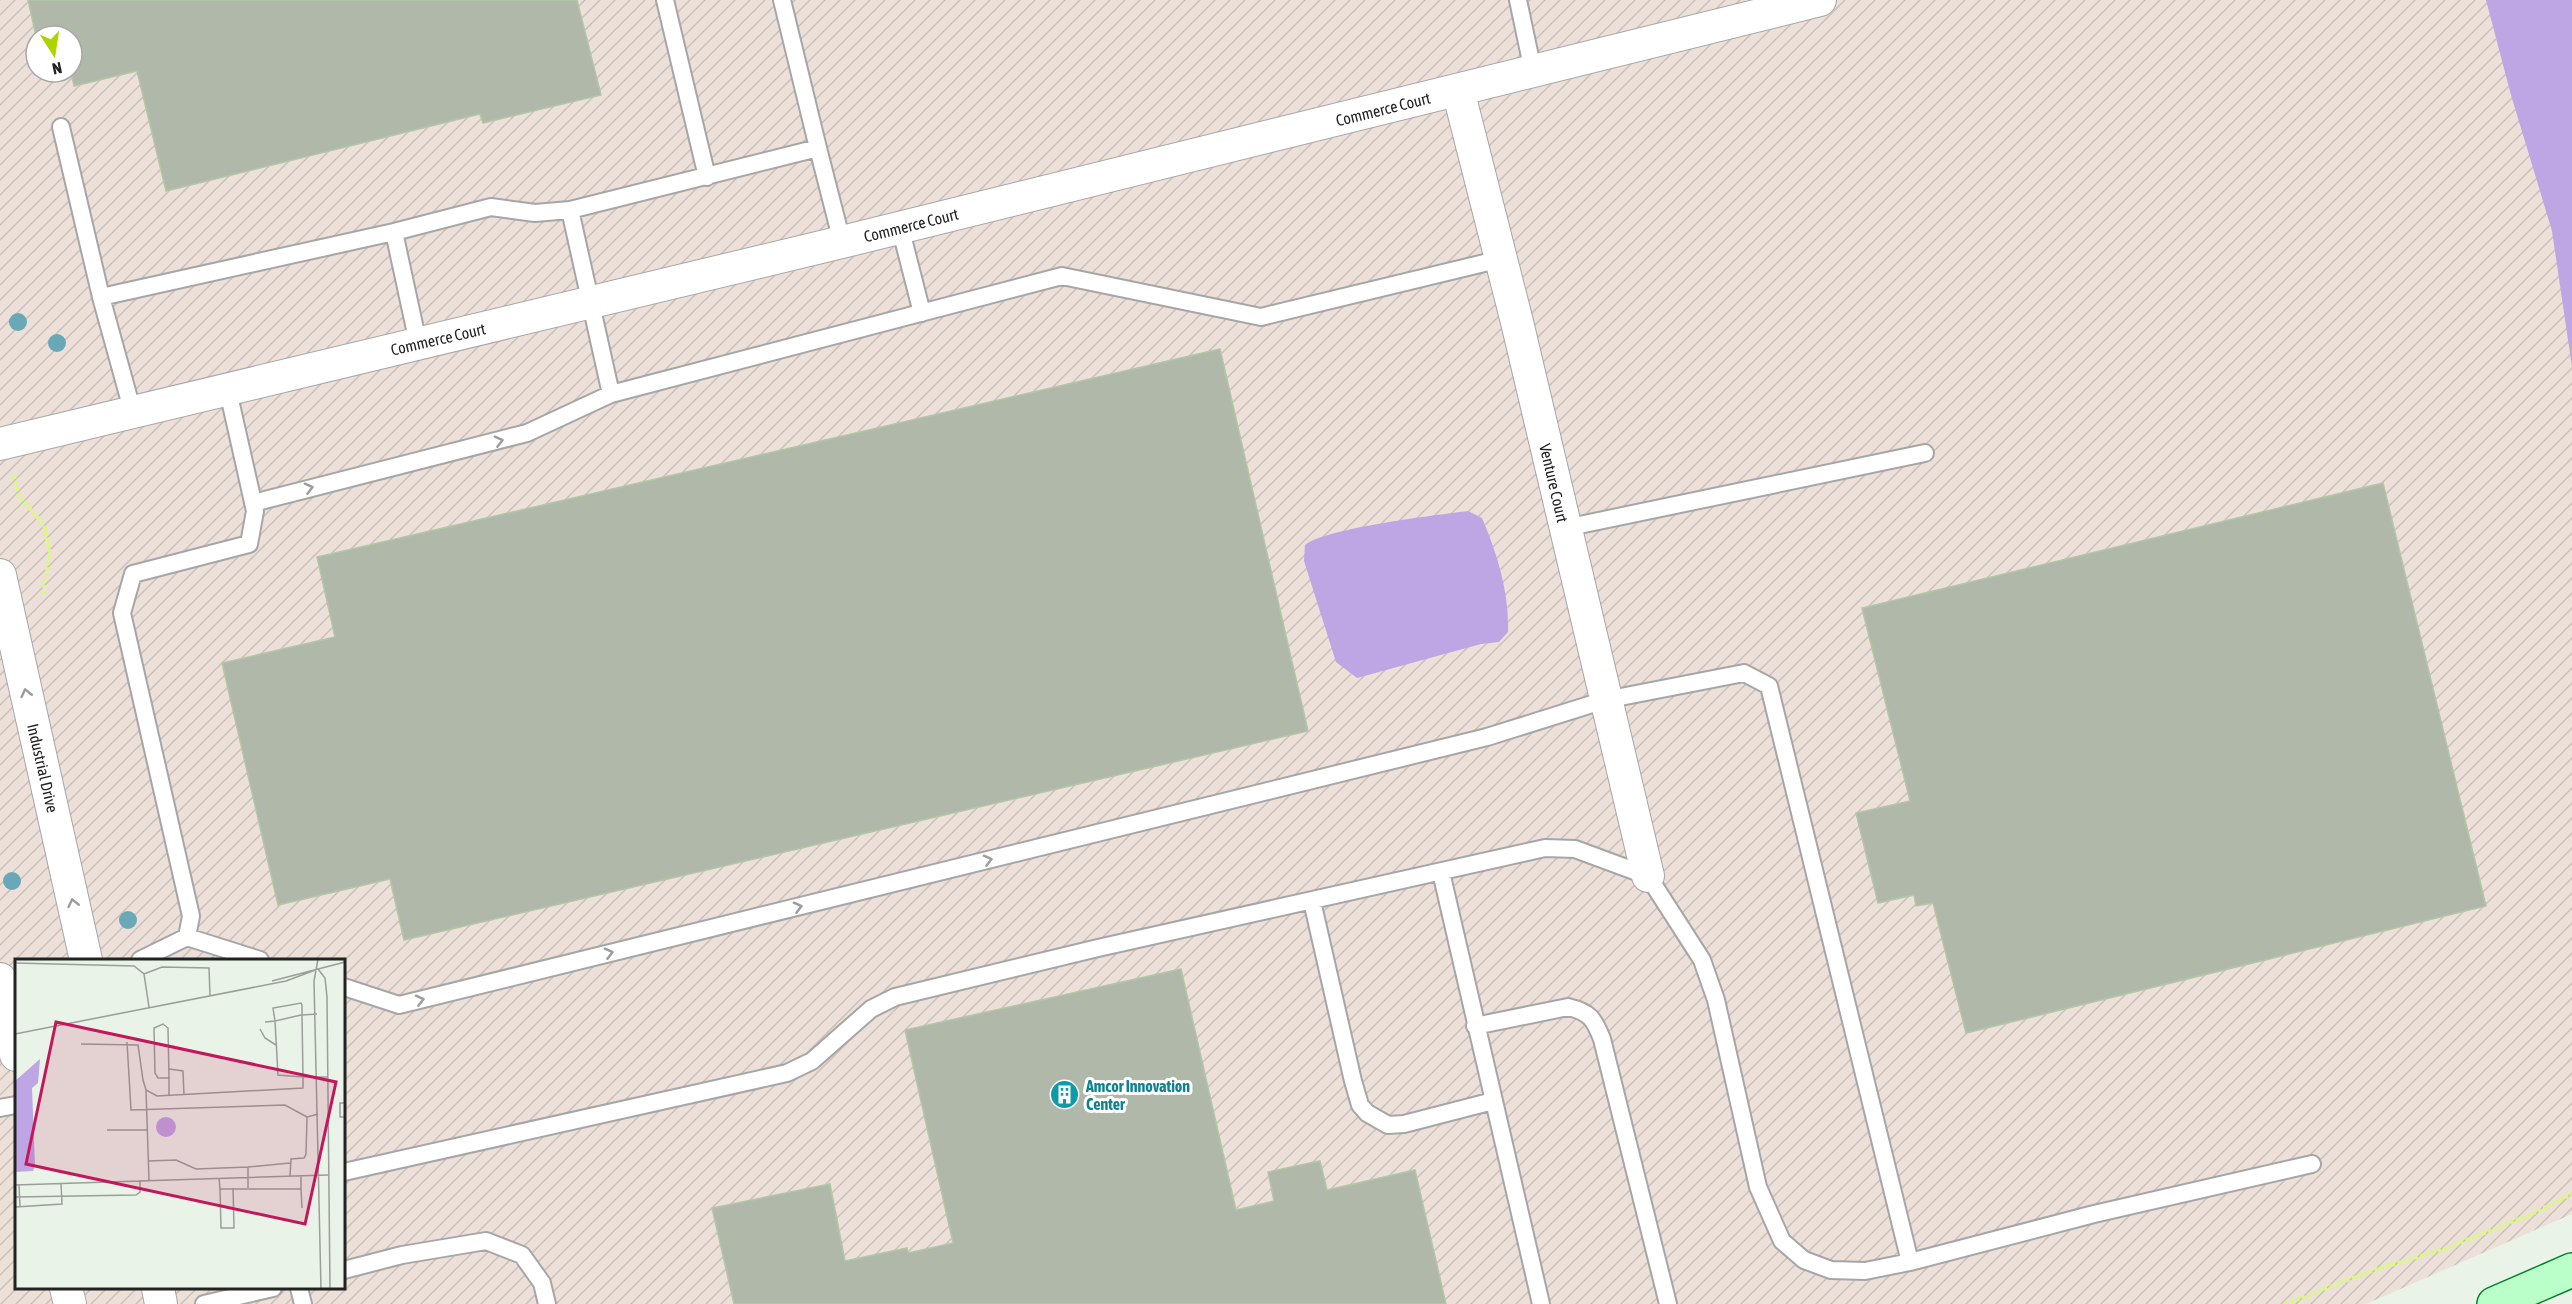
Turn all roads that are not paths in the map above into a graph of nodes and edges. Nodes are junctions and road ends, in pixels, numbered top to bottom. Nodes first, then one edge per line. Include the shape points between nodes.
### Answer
1 (665, 0) edge
2 (782, 0) edge
3 (1518, 0) edge
4 (1820, 0) edge
5 (1533, 71) junction
6 (1458, 90) junction
7 (61, 127) dead end
8 (818, 148) junction
9 (707, 177) junction
10 (570, 210) junction
11 (900, 227) junction
12 (394, 232) junction
13 (842, 242) junction
14 (1501, 259) junction
15 (101, 297) junction
16 (589, 302) junction
17 (922, 313) junction
18 (418, 344) junction
19 (228, 391) junction
20 (611, 394) junction
21 (133, 413) junction
22 (0, 444) edge
23 (1925, 453) dead end
24 (253, 503) junction
25 (1565, 528) junction
26 (0, 575) edge
27 (1605, 700) junction
28 (1441, 872) junction
29 (1648, 876) junction
30 (1312, 901) junction
31 (187, 937) junction
32 (86, 959) edge
33 (142, 959) edge
34 (257, 959) edge
35 (0, 979) edge
36 (345, 987) edge
37 (1475, 1026) junction
38 (15, 1050) edge
39 (1493, 1101) junction
40 (15, 1104) edge
41 (0, 1108) edge
42 (2312, 1164) dead end
43 (345, 1172) edge
44 (1910, 1262) junction
45 (345, 1270) edge
46 (2572, 1270) edge
47 (66, 1289) edge
48 (158, 1289) edge
49 (265, 1289) edge
50 (299, 1289) edge
51 (70, 1304) edge
52 (161, 1304) edge
53 (204, 1304) edge
54 (303, 1304) edge
55 (547, 1304) edge
56 (1541, 1304) edge
57 (1668, 1304) edge
58 (2494, 1304) edge

1 - 9 lane
2 - 8 lane
3 - 5 lane
4 - 5 street, Commerce Court
5 - 6 street, Commerce Court
6 - 11 street, Commerce Court
6 - 14 street, Venture Court
7 - 15 lane
8 - 9 lane
8 - 13 lane
9 - 10 lane
10 - 12 lane via 535,213 491,207
10 - 16 lane
11 - 13 street, Commerce Court
11 - 17 lane
12 - 15 lane
12 - 18 lane
13 - 16 street, Commerce Court
14 - 17 lane via 1261,317 1062,276
14 - 25 street, Venture Court
15 - 21 lane
16 - 18 street, Commerce Court
16 - 20 lane
17 - 20 lane
18 - 19 street, Commerce Court
19 - 21 street, Commerce Court
19 - 24 lane
24 -> 20 lane via 527,434
21 - 22 street, Commerce Court
23 - 25 lane
24 - 31 lane via 249,544 133,574 122,613 191,916
25 - 27 street, Venture Court
32 -> 26 street, Industrial Drive
27 - 29 street, Venture Court
36 -> 27 lane via 399,1005 1487,737
27 - 44 lane via 1744,673 1768,686
28 - 29 lane via 1545,848 1575,849
28 - 30 lane
28 - 37 lane
29 - 44 lane via 1702,960 1716,1000 1758,1188 1782,1240 1804,1260 1831,1270 1865,1271
30 - 39 lane via 1353,1081 1360,1105 1367,1113 1388,1125 1404,1124
30 - 43 lane via 895,997 864,1014 812,1061 787,1073
31 - 33 lane
31 - 34 lane
35 - 38 street
37 - 39 lane
37 - 57 lane via 1568,1007 1584,1011 1595,1022
39 - 56 lane
40 - 41 lane
42 - 44 lane via 2094,1214
45 - 55 lane via 402,1255 486,1241 522,1255 542,1284
46 - 58 main road
47 - 51 street
48 - 52 street
49 - 53 lane
50 - 54 lane

